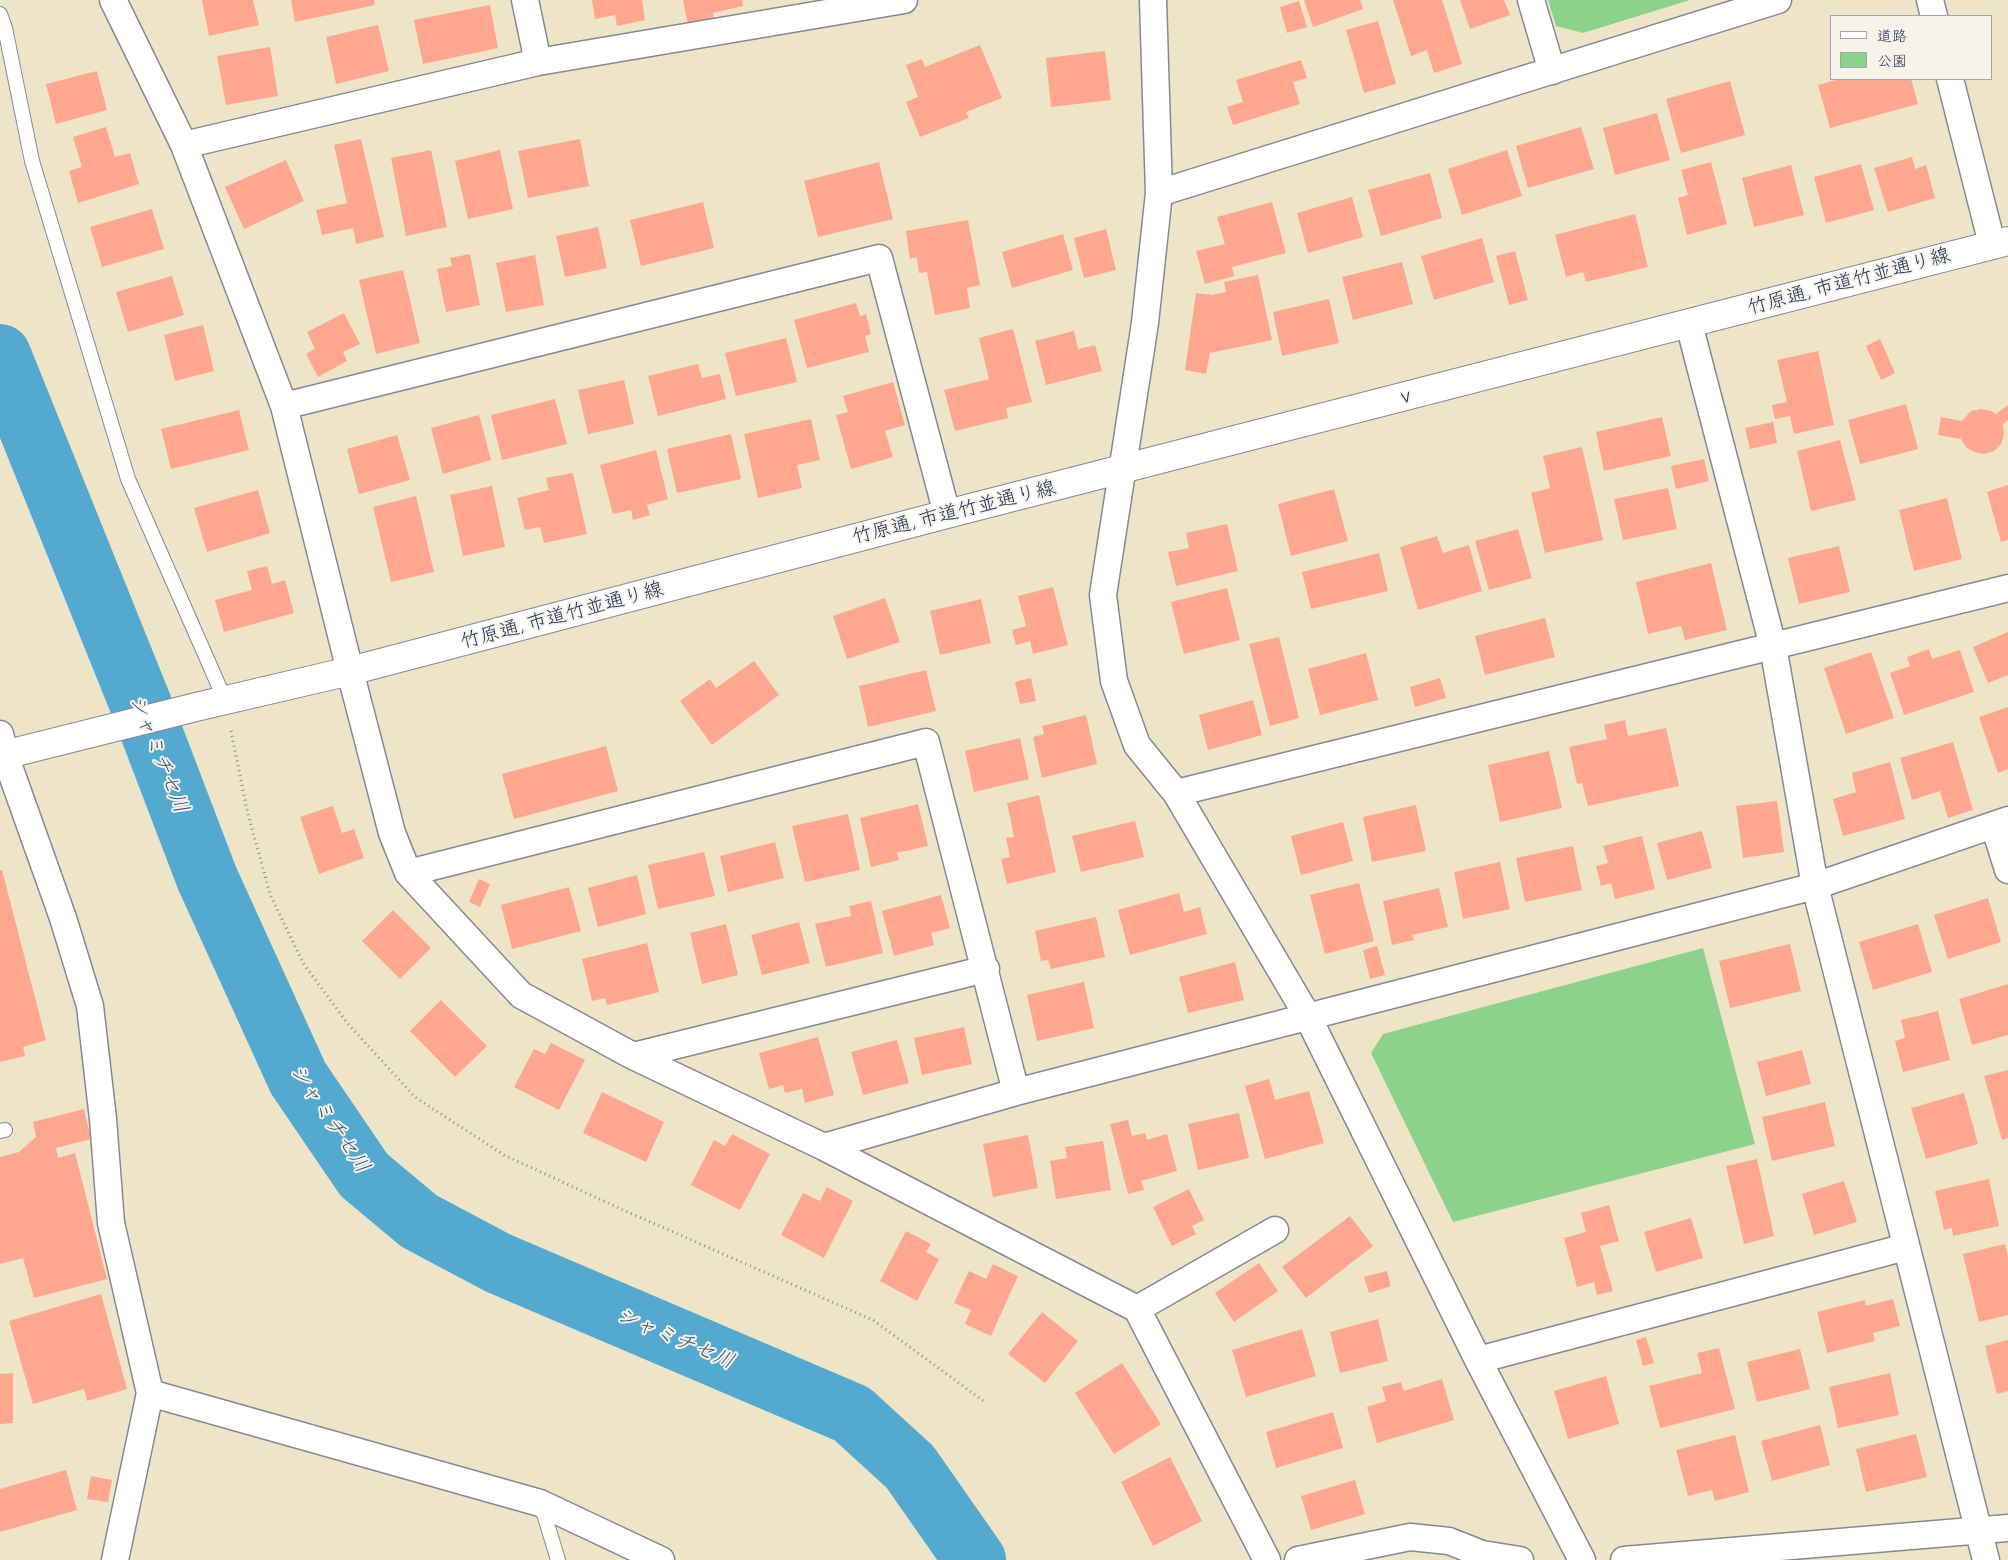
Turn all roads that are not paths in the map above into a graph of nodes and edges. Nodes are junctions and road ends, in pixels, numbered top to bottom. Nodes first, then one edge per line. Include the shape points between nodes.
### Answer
1 (113, 0) edge
2 (525, 0) edge
3 (904, 0) edge
4 (1152, 0) edge
5 (1531, 0) edge
6 (1778, 0) edge
7 (1930, 0) edge
8 (0, 14) edge
9 (1934, 15) edge
10 (538, 62) junction
11 (1552, 71) junction
12 (1950, 80) edge
13 (184, 145) junction
14 (1159, 192) junction
15 (2000, 242) edge
16 (1689, 324) junction
17 (284, 406) junction
18 (1122, 470) junction
19 (947, 514) junction
20 (2008, 588) edge
21 (1772, 646) junction
22 (350, 671) junction
23 (225, 700) junction
24 (2, 748) edge
25 (1176, 793) junction
26 (2001, 823) edge
27 (2008, 870) edge
28 (408, 873) junction
29 (1814, 886) junction
30 (986, 969) junction
31 (1308, 1017) junction
32 (633, 1056) junction
33 (1016, 1092) junction
34 (824, 1147) junction
35 (1274, 1230) dead end
36 (1906, 1246) junction
37 (1137, 1309) junction
38 (1478, 1360) junction
39 (150, 1393) junction
40 (540, 1503) junction
41 (2008, 1528) edge
42 (1978, 1532) junction
43 (115, 1560) edge
44 (558, 1560) edge
45 (661, 1560) edge
46 (1267, 1560) edge
47 (1298, 1560) edge
48 (1520, 1560) edge
49 (1582, 1560) edge
50 (1624, 1560) edge
51 (1986, 1560) edge

1 - 13 street
2 - 10 street
3 - 10 street
4 - 14 street
5 - 11 street
6 - 11 street
7 - 9 street
8 - 23 lane via 32,160 128,479
10 - 13 street
11 - 14 street
12 - 15 street
13 - 17 street
14 - 18 street via 1145,323
15 - 16 street, 竹原通, 市道竹並通り線
16 - 18 street, ｖ
16 - 21 street
17 - 19 street via 879,258
17 - 22 street
18 - 19 street, 竹原通, 市道竹並通り線
18 - 25 street via 1103,594 1114,681 1137,745
19 - 22 street, 竹原通, 市道竹並通り線
20 - 21 street
21 - 25 street
21 - 29 street
22 - 23 street, 竹原通, 市道竹並通り線
22 - 28 street via 392,833
23 - 24 street, 竹原通, 市道竹並通り線 via 71,739
24 - 39 street via 63,918 90,1006 111,1223
25 - 31 street
26 - 27 street
26 - 29 street
28 - 30 street via 926,742
28 - 32 street via 521,995
29 - 31 street
29 - 36 street
30 - 32 street
30 - 33 street
31 - 33 street
31 - 38 street
32 - 34 street
33 - 34 street
34 - 37 street
35 - 37 street
36 - 38 street
36 - 42 street
37 - 46 street
38 - 49 street
39 - 40 street
39 - 43 street
40 - 44 lane
40 - 45 street
41 - 42 street
42 - 50 street
42 - 51 street
47 - 48 street via 1410,1537 1449,1541 1482,1554

